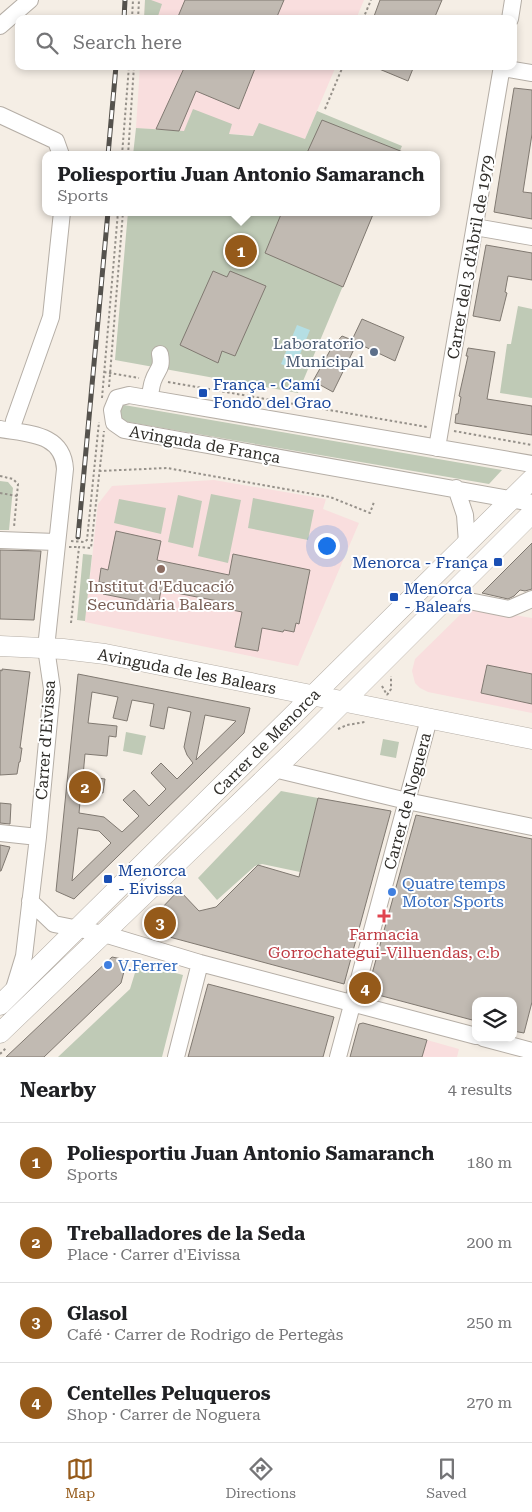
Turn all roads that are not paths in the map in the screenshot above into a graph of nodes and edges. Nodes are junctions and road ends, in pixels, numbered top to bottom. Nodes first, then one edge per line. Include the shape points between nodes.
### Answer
1 (30, 0) edge
2 (514, 0) edge
3 (511, 15) edge
4 (0, 26) edge
5 (501, 70) edge
6 (517, 70) edge
7 (532, 73) edge
8 (0, 115) edge
9 (60, 151) edge
10 (62, 216) edge
11 (474, 227) junction
12 (532, 237) edge
13 (160, 354) dead end
14 (150, 398) junction
15 (7, 425) edge
16 (437, 448) junction
17 (532, 464) edge
18 (532, 479) edge
19 (456, 488) junction
20 (522, 500) edge
21 (532, 512) edge
22 (7, 536) edge
23 (63, 542) junction
24 (467, 543) junction
25 (532, 599) edge
26 (469, 601) dead end
27 (0, 646) edge
28 (46, 648) junction
29 (314, 695) junction
30 (342, 701) junction
31 (429, 719) junction
32 (532, 739) edge
33 (274, 769) junction
34 (407, 801) junction
35 (532, 827) edge
36 (0, 833) edge
37 (38, 837) junction
38 (30, 901) junction
39 (76, 929) junction
40 (104, 934) junction
41 (200, 963) junction
42 (7, 998) edge
43 (352, 1003) junction
44 (0, 1033) edge
45 (472, 1035) edge
46 (498, 1042) edge
47 (532, 1051) edge
48 (176, 1057) edge
49 (338, 1057) edge

1 - 4 street
2 - 3 street
5 - 11 street, Carrer del 3 d'Abril de 1979
6 - 7 street
8 - 9 street via 56,141
10 - 15 street via 51,317
11 - 12 street
11 - 16 street, Carrer del 3 d'Abril de 1979
13 - 14 street via 161,369 153,380
14 - 16 street, Avinguda de França
14 - 19 street, Avinguda de França via 128,395 117,398 112,410 114,423 124,430
15 - 23 street, Carrer d'Eivissa via 43,436 62,453 65,470
16 - 17 street, Avinguda de França
18 - 20 main road, Carrer de Menorca
19 - 20 street, Avinguda de França
19 - 24 street via 465,515
20 - 24 main road, Carrer de Menorca
21 - 30 main road, Carrer de Menorca
22 - 23 street
23 - 28 street, Carrer d'Eivissa
24 - 29 main road, Carrer de Menorca
25 - 26 street via 509,608
27 - 28 main road, Avinguda de les Balears
28 - 29 main road, Avinguda de les Balears via 105,654
28 - 37 street, Carrer d'Eivissa via 52,689
29 - 30 main road, Avinguda de les Balears
29 - 39 main road, Carrer de Menorca
30 - 31 main road, Avinguda de les Balears
30 - 33 main road, Carrer de Menorca
31 - 32 main road, Avinguda de les Balears
31 - 34 street, Carrer de Noguera
33 - 34 street
33 - 40 main road, Carrer de Menorca
34 - 35 street
34 - 43 street, Carrer de Noguera
36 - 37 street
37 - 38 street, Carrer d'Eivissa
38 - 39 street via 54,924
38 - 42 street, Carrer d'Eivissa via 24,956
39 - 40 street
39 - 42 main road, Carrer de Menorca
40 - 41 street
40 - 44 main road, Carrer de Menorca
41 - 43 street
41 - 48 street
43 - 45 street
43 - 49 street, Carrer de Noguera
46 - 47 street

